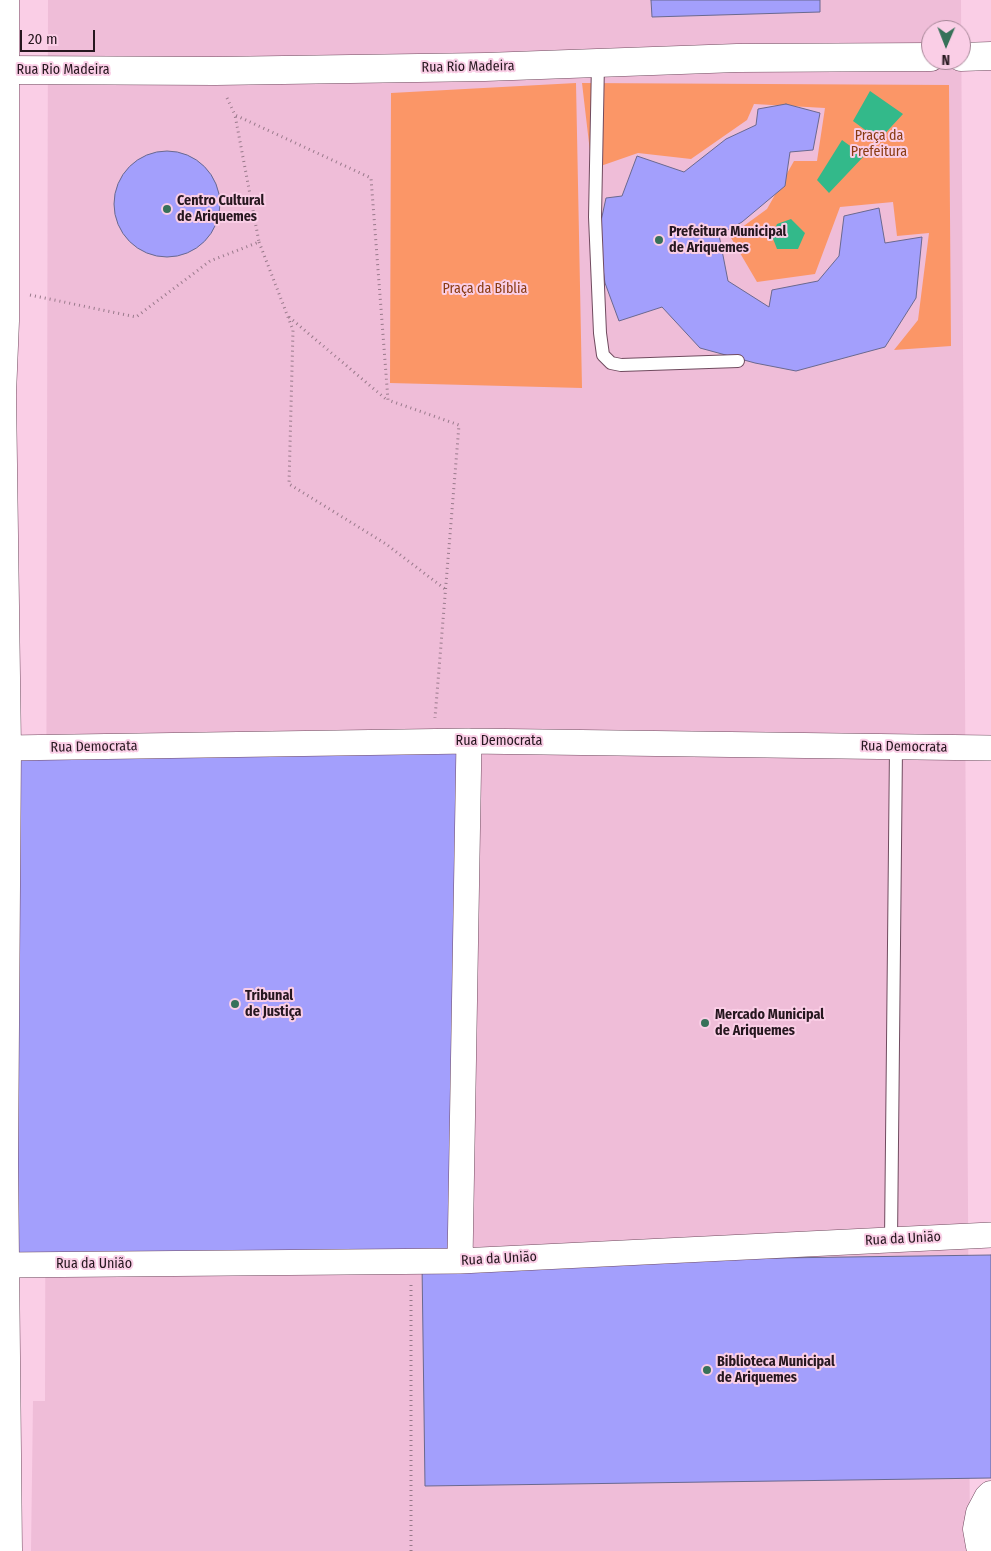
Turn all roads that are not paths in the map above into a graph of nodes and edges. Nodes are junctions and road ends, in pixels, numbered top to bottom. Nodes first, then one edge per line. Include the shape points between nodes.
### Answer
1 (5, 0) edge
2 (991, 56) edge
3 (921, 57) edge
4 (971, 57) edge
5 (598, 63) junction
6 (5, 70) junction
7 (3, 279) edge
8 (2, 321) edge
9 (738, 361) dead end
10 (469, 740) junction
11 (896, 747) junction
12 (7, 748) junction
13 (991, 748) edge
14 (991, 1235) edge
15 (891, 1240) junction
16 (460, 1261) junction
17 (6, 1265) junction
18 (991, 1495) edge
19 (8, 1551) edge
20 (982, 1551) edge

1 - 6 main road
2 - 4 main road
3 - 5 main road, Rua Rio Madeira
5 - 6 main road, Rua Rio Madeira via 216,71
5 - 9 lane via 595,217 603,355 611,363 621,365
6 - 7 main road
7 - 8 main road
8 - 12 main road
10 - 11 street, Rua Democrata
10 - 12 street, Rua Democrata
10 - 16 street
11 - 13 street, Rua Democrata
11 - 15 lane
12 - 17 main road
14 - 15 street, Rua da União
15 - 16 street, Rua da União
16 - 17 street, Rua da União
17 - 19 main road
18 - 20 main road via 980,1513 976,1529

